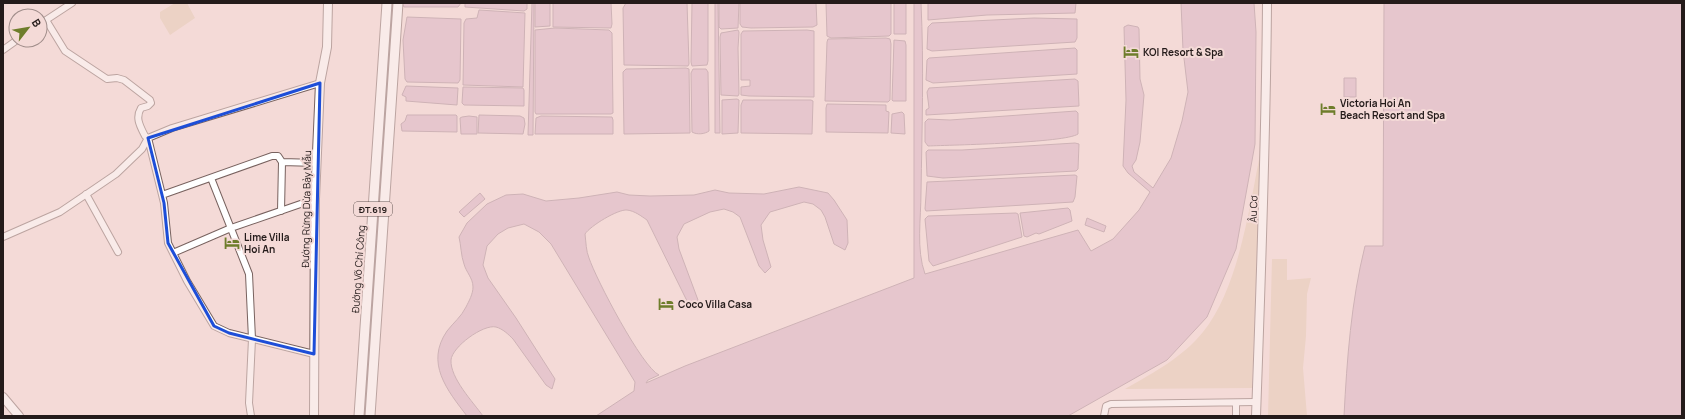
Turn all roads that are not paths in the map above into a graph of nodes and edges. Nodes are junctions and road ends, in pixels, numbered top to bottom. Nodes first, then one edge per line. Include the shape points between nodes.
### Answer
1 (72, 3) edge
2 (328, 3) edge
3 (387, 3) edge
4 (398, 3) edge
5 (1267, 3) edge
6 (48, 19) edge
7 (48, 23) edge
8 (320, 83) junction
9 (148, 138) junction
10 (282, 162) junction
11 (317, 164) junction
12 (376, 164) junction
13 (386, 165) junction
14 (212, 178) junction
15 (86, 194) junction
16 (162, 195) junction
17 (315, 199) junction
18 (281, 211) junction
19 (232, 228) junction
20 (3, 237) edge
21 (118, 252) dead end
22 (173, 253) junction
23 (252, 339) junction
24 (314, 354) junction
25 (3, 397) edge
26 (1256, 402) junction
27 (1236, 403) junction
28 (19, 416) edge
29 (251, 416) edge
30 (314, 416) edge
31 (359, 416) edge
32 (370, 416) edge
33 (1104, 416) edge
34 (1236, 416) edge
35 (1256, 416) edge

1 - 6 street
2 - 8 street, Đường Rừng Dừa Bảy Mẫu via 327,47
3 - 12 main road, Đường Võ Chí Công / ĐT.619
4 - 13 main road, ĐT.619
5 - 26 street, Âu Cơ via 1266,124
7 - 9 street via 65,51 107,79 124,80 150,100 148,106 141,108 138,113 138,121 144,136
8 - 9 street via 172,128
8 - 11 street, Đường Rừng Dừa Bảy Mẫu
9 - 15 street via 142,149 116,174
9 - 16 street
10 - 11 street
10 - 14 street via 278,156 272,156
10 - 18 street
11 - 17 street, Đường Rừng Dừa Bảy Mẫu
12 - 13 street
12 - 31 main road, Đường Võ Chí Công / ĐT.619
13 - 32 main road, ĐT.619
14 - 16 street
14 - 19 street
15 - 20 street via 60,212
15 - 21 street
16 - 22 street via 168,243
17 - 18 street
17 - 24 street, Đường Rừng Dừa Bảy Mẫu
18 - 19 street
19 - 22 street
19 - 23 street via 249,274
22 - 23 street via 214,326
23 - 24 street
23 - 29 street via 249,403
24 - 30 street, Đường Rừng Dừa Bảy Mẫu
25 - 28 street
26 - 27 street
26 - 35 street, Âu Cơ
27 - 33 street via 1111,404 1106,406
27 - 34 street

